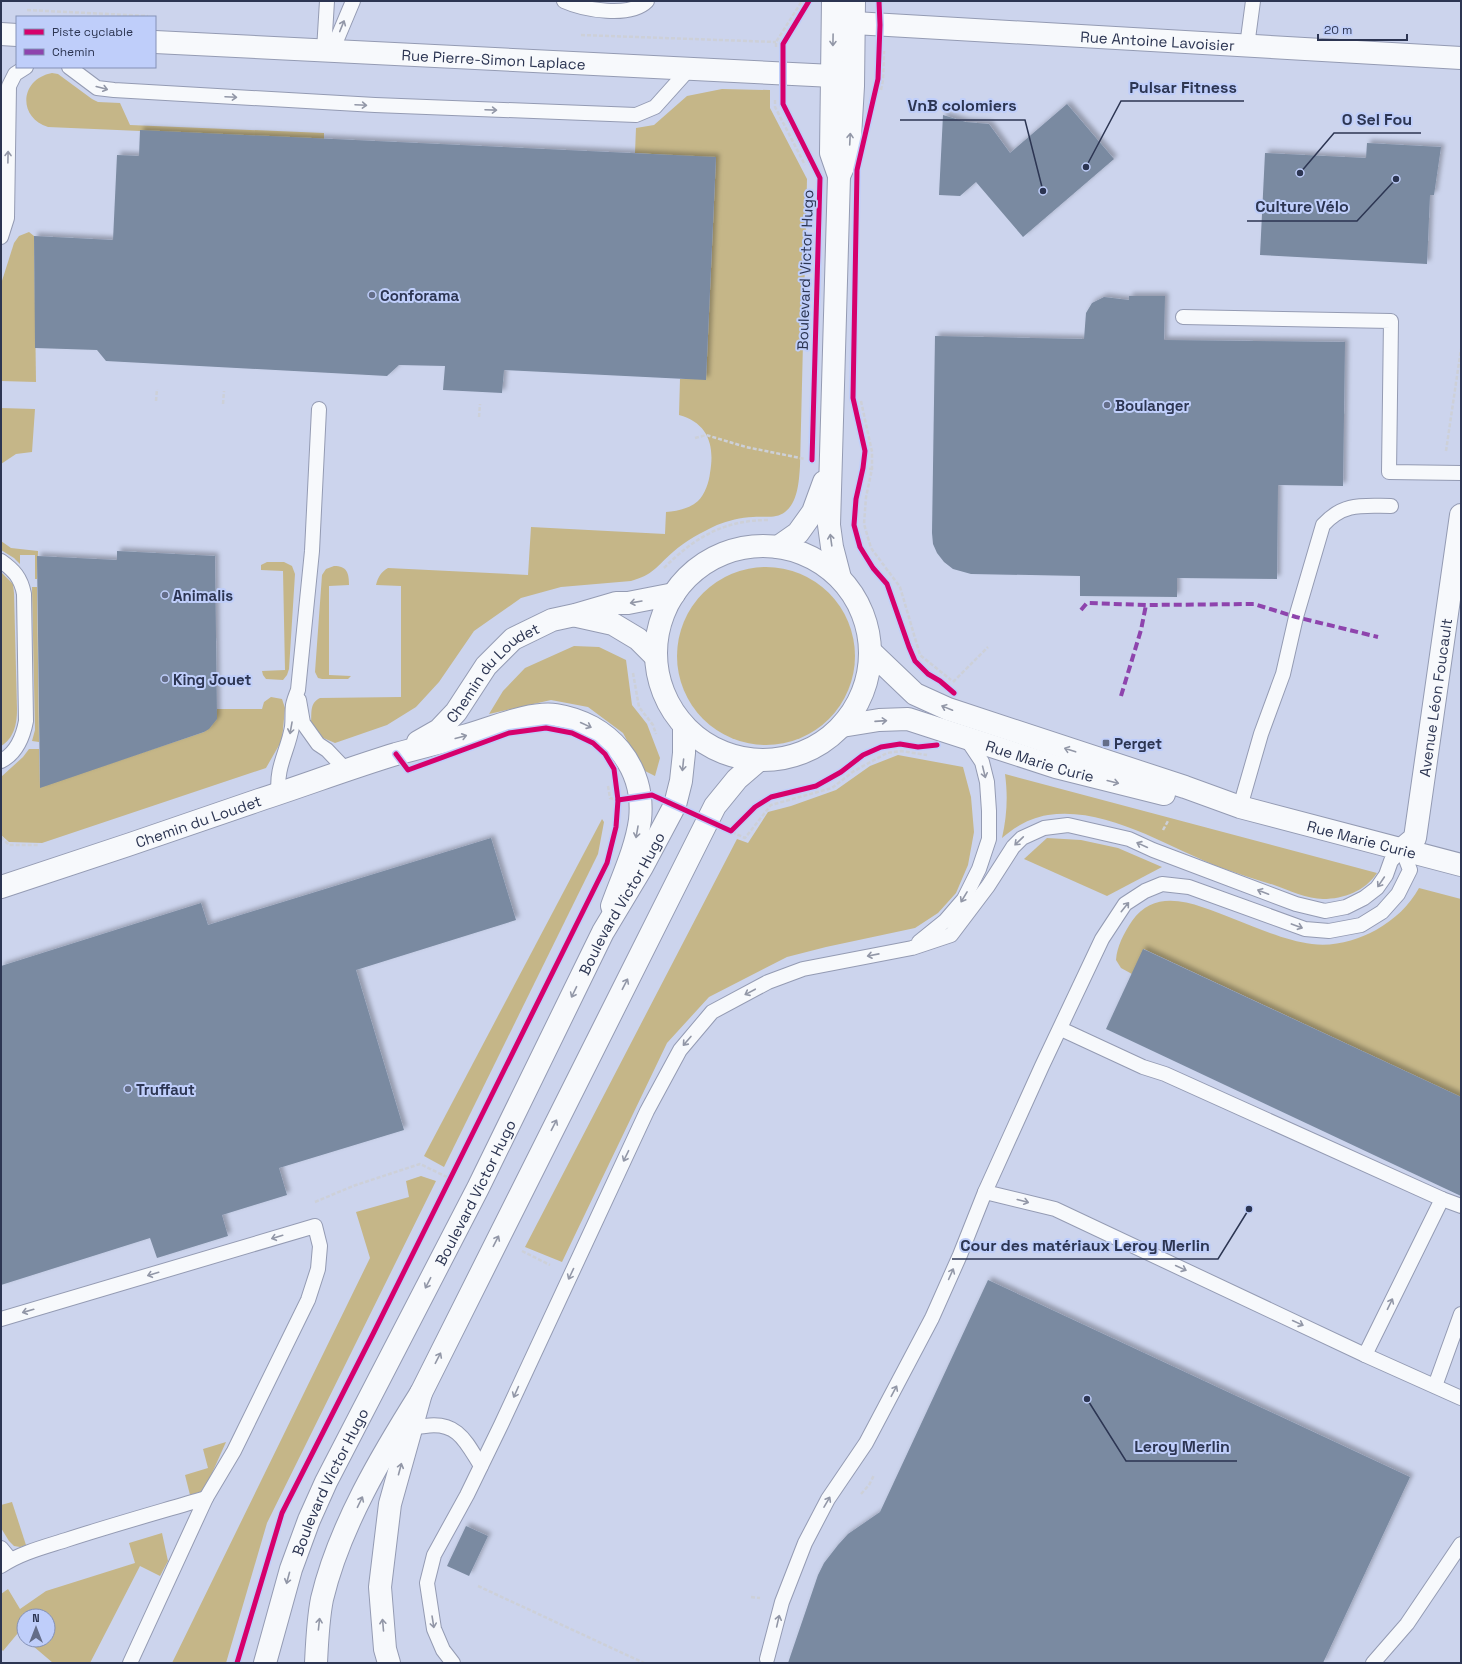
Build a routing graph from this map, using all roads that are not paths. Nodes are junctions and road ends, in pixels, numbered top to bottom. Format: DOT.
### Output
graph roads {
  1 [pos="327,1"];
  2 [pos="353,1"];
  3 [pos="564,1"];
  4 [pos="647,1"];
  5 [pos="833,1"];
  6 [pos="854,1"];
  7 [pos="1253,1"];
  8 [pos="854,23"];
  9 [pos="1,34"];
  10 [pos="16,35"];
  11 [pos="156,42"];
  12 [pos="1247,46"];
  13 [pos="328,51"];
  14 [pos="1461,58"];
  15 [pos="24,68"];
  16 [pos="70,68"];
  17 [pos="690,68"];
  18 [pos="833,76"];
  19 [pos="839,176"];
  20 [pos="1,237"];
  21 [pos="1183,317"];
  22 [pos="319,409"];
  23 [pos="821,462"];
  24 [pos="1461,473"];
  25 [pos="1391,506"];
  26 [pos="1461,515"];
  27 [pos="778,548"];
  28 [pos="1,561"];
  29 [pos="840,578"];
  30 [pos="674,594"];
  31 [pos="575,615"];
  32 [pos="871,652"];
  33 [pos="656,657"];
  34 [pos="298,690"];
  35 [pos="684,726"];
  36 [pos="842,726"];
  37 [pos="966,738"];
  38 [pos="396,754"];
  39 [pos="1,760"];
  40 [pos="759,760"];
  41 [pos="347,771"];
  42 [pos="279,794"];
  43 [pos="1240,807"];
  44 [pos="1402,850"];
  45 [pos="1461,865"];
  46 [pos="1,887"];
  47 [pos="603,932"];
  48 [pos="912,948"];
  49 [pos="1061,1029"];
  50 [pos="985,1192"];
  51 [pos="1442,1198"];
  52 [pos="1461,1206"];
  53 [pos="1461,1314"];
  54 [pos="1,1319"];
  55 [pos="1365,1354"];
  56 [pos="1435,1386"];
  57 [pos="1461,1398"];
  58 [pos="403,1431"];
  59 [pos="481,1466"];
  60 [pos="206,1498"];
  61 [pos="1461,1544"];
  62 [pos="1,1548"];
  63 [pos="6,1563"];
  64 [pos="767,1659"];
  65 [pos="130,1663"];
  66 [pos="265,1663"];
  67 [pos="316,1663"];
  68 [pos="389,1663"];
  69 [pos="453,1663"];
  70 [pos="1373,1663"];
  1 -- 13 [label="lane"];
  13 -- 2 [label="lane, one-way"];
  3 -- 4 [label="lane"];
  5 -- 18 [label="main road, Boulevard Victor Hugo, one-way"];
  6 -- 8 [label="main road, Boulevard Victor Hugo"];
  7 -- 12 [label="lane"];
  8 -- 12 [label="main road, Rue Antoine Lavoisier"];
  19 -- 8 [label="main road, Boulevard Victor Hugo, one-way"];
  9 -- 10 [label="main road"];
  11 -- 13 [label="main road, Rue Pierre-Simon Laplace"];
  12 -- 14 [label="main road, Rue Antoine Lavoisier"];
  13 -- 17 [label="main road, Rue Pierre-Simon Laplace"];
  20 -- 15 [label="lane, one-way"];
  16 -- 17 [label="lane, one-way"];
  17 -- 18 [label="main road, Rue Pierre-Simon Laplace"];
  18 -- 19 [label="main road, Boulevard Victor Hugo"];
  19 -- 23 [label="main road, Boulevard Victor Hugo"];
  21 -- 24 [label="lane"];
  22 -- 34 [label="lane"];
  23 -- 27 [label="main road, Boulevard Victor Hugo"];
  29 -- 23 [label="main road, Boulevard Victor Hugo, one-way"];
  25 -- 43 [label="lane"];
  26 -- 44 [label="main road, Avenue Léon Foucault"];
  27 -- 29 [label="main road"];
  27 -- 30 [label="main road"];
  28 -- 39 [label="lane"];
  29 -- 32 [label="main road"];
  30 -- 31 [label="main road, Chemin du Loudet, one-way"];
  30 -- 33 [label="main road"];
  31 -- 33 [label="main road, Chemin du Loudet"];
  31 -- 38 [label="main road, Chemin du Loudet"];
  32 -- 36 [label="main road"];
  43 -- 32 [label="main road, Rue Marie Curie, one-way"];
  33 -- 35 [label="main road"];
  34 -- 41 [label="lane"];
  34 -- 42 [label="lane, one-way"];
  35 -- 40 [label="main road"];
  35 -- 47 [label="main road, Boulevard Victor Hugo, one-way"];
  36 -- 37 [label="main road, Rue Marie Curie, one-way"];
  36 -- 40 [label="main road"];
  37 -- 43 [label="main road, Rue Marie Curie, one-way"];
  37 -- 48 [label="lane, one-way"];
  38 -- 41 [label="main road, Chemin du Loudet"];
  38 -- 47 [label="main road, Chemin du Loudet, one-way"];
  58 -- 40 [label="main road, one-way"];
  41 -- 42 [label="main road, Chemin du Loudet"];
  42 -- 46 [label="main road, Chemin du Loudet"];
  43 -- 44 [label="main road, Rue Marie Curie"];
  44 -- 45 [label="main road, Rue Marie Curie"];
  44 -- 48 [label="lane, one-way"];
  49 -- 44 [label="lane, one-way"];
  47 -- 66 [label="main road, Boulevard Victor Hugo, one-way"];
  48 -- 59 [label="lane, one-way"];
  49 -- 50 [label="lane"];
  49 -- 51 [label="lane"];
  50 -- 55 [label="lane, one-way"];
  64 -- 50 [label="lane, one-way"];
  51 -- 52 [label="lane"];
  55 -- 51 [label="lane, one-way"];
  53 -- 56 [label="lane"];
  60 -- 54 [label="lane, one-way"];
  55 -- 56 [label="lane"];
  56 -- 57 [label="lane"];
  58 -- 59 [label="lane"];
  67 -- 58 [label="main road, one-way"];
  68 -- 58 [label="main road, one-way"];
  59 -- 69 [label="lane, one-way"];
  60 -- 63 [label="lane"];
  60 -- 65 [label="lane"];
  61 -- 70 [label="lane"];
  62 -- 63 [label="lane"];
}
